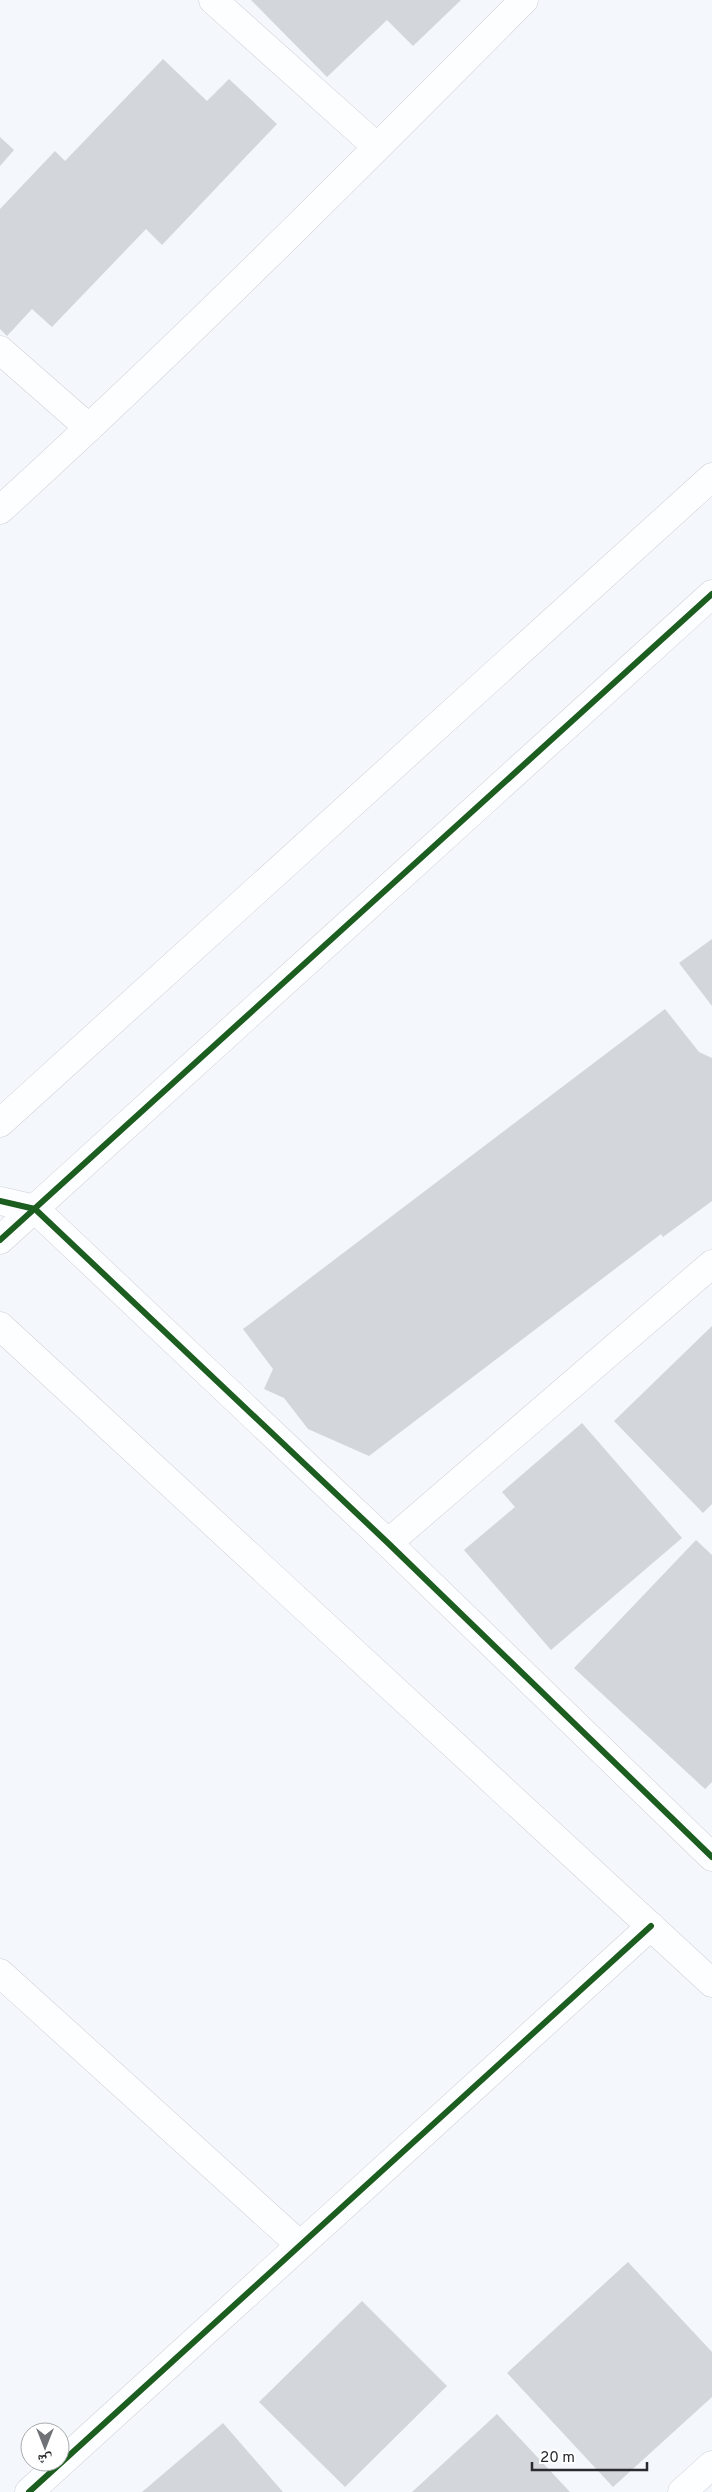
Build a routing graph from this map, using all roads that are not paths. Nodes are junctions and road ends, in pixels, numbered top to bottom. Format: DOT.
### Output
graph roads {
  1 [pos="213,0"];
  2 [pos="524,0"];
  3 [pos="377,147"];
  4 [pos="0,350"];
  5 [pos="90,428"];
  6 [pos="712,477"];
  7 [pos="0,510"];
  8 [pos="712,594"];
  9 [pos="0,1123"];
  10 [pos="0,1201"];
  11 [pos="35,1209"];
  12 [pos="0,1240"];
  13 [pos="712,1264"];
  14 [pos="0,1326"];
  15 [pos="388,1543"];
  16 [pos="712,1857"];
  17 [pos="650,1926"];
  18 [pos="0,1974"];
  19 [pos="712,1983"];
  20 [pos="300,2245"];
  21 [pos="712,2465"];
  22 [pos="44,2488"];
  23 [pos="682,2492"];
  1 -- 3 [label="street"];
  2 -- 3 [label="street"];
  3 -- 5 [label="street"];
  4 -- 5 [label="street"];
  5 -- 7 [label="street"];
  6 -- 9 [label="street"];
  8 -- 11 [label="street"];
  10 -- 11 [label="street"];
  11 -- 12 [label="street"];
  11 -- 15 [label="street"];
  13 -- 15 [label="street"];
  14 -- 17 [label="street"];
  15 -- 16 [label="street"];
  17 -- 19 [label="street"];
  17 -- 20 [label="street"];
  18 -- 20 [label="street"];
  20 -- 22 [label="street"];
  21 -- 23 [label="street"];
}
